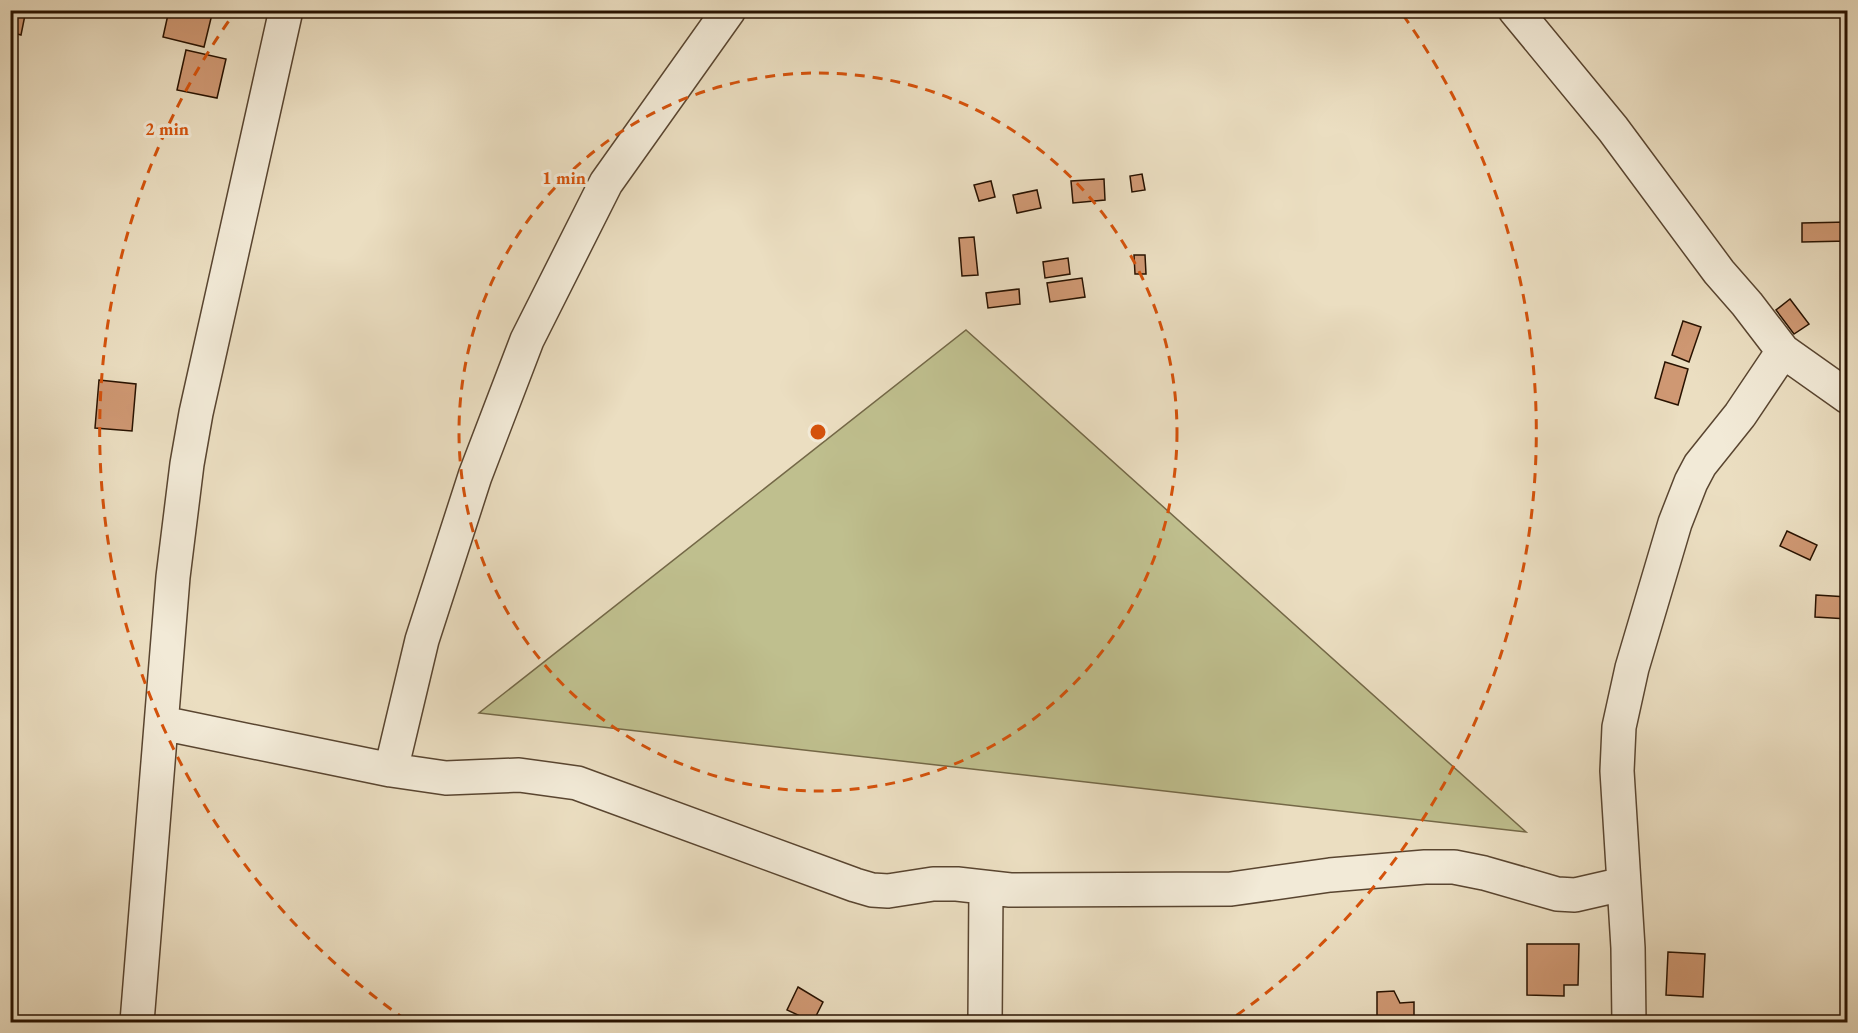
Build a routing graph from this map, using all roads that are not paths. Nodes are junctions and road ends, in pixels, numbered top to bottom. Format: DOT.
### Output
graph roads {
  1 [pos="286,10"];
  2 [pos="729,10"];
  3 [pos="1515,10"];
  4 [pos="1783,351"];
  5 [pos="1848,397"];
  6 [pos="162,723"];
  7 [pos="391,770"];
  8 [pos="1623,884"];
  9 [pos="986,888"];
  10 [pos="137,1023"];
  11 [pos="985,1023"];
  12 [pos="1629,1023"];
  1 -- 6 [label="street"];
  2 -- 7 [label="street"];
  3 -- 4 [label="street"];
  4 -- 5 [label="street"];
  4 -- 8 [label="street"];
  6 -- 7 [label="street"];
  6 -- 10 [label="street"];
  7 -- 9 [label="street"];
  8 -- 9 [label="street"];
  8 -- 12 [label="street"];
  9 -- 11 [label="street"];
}
